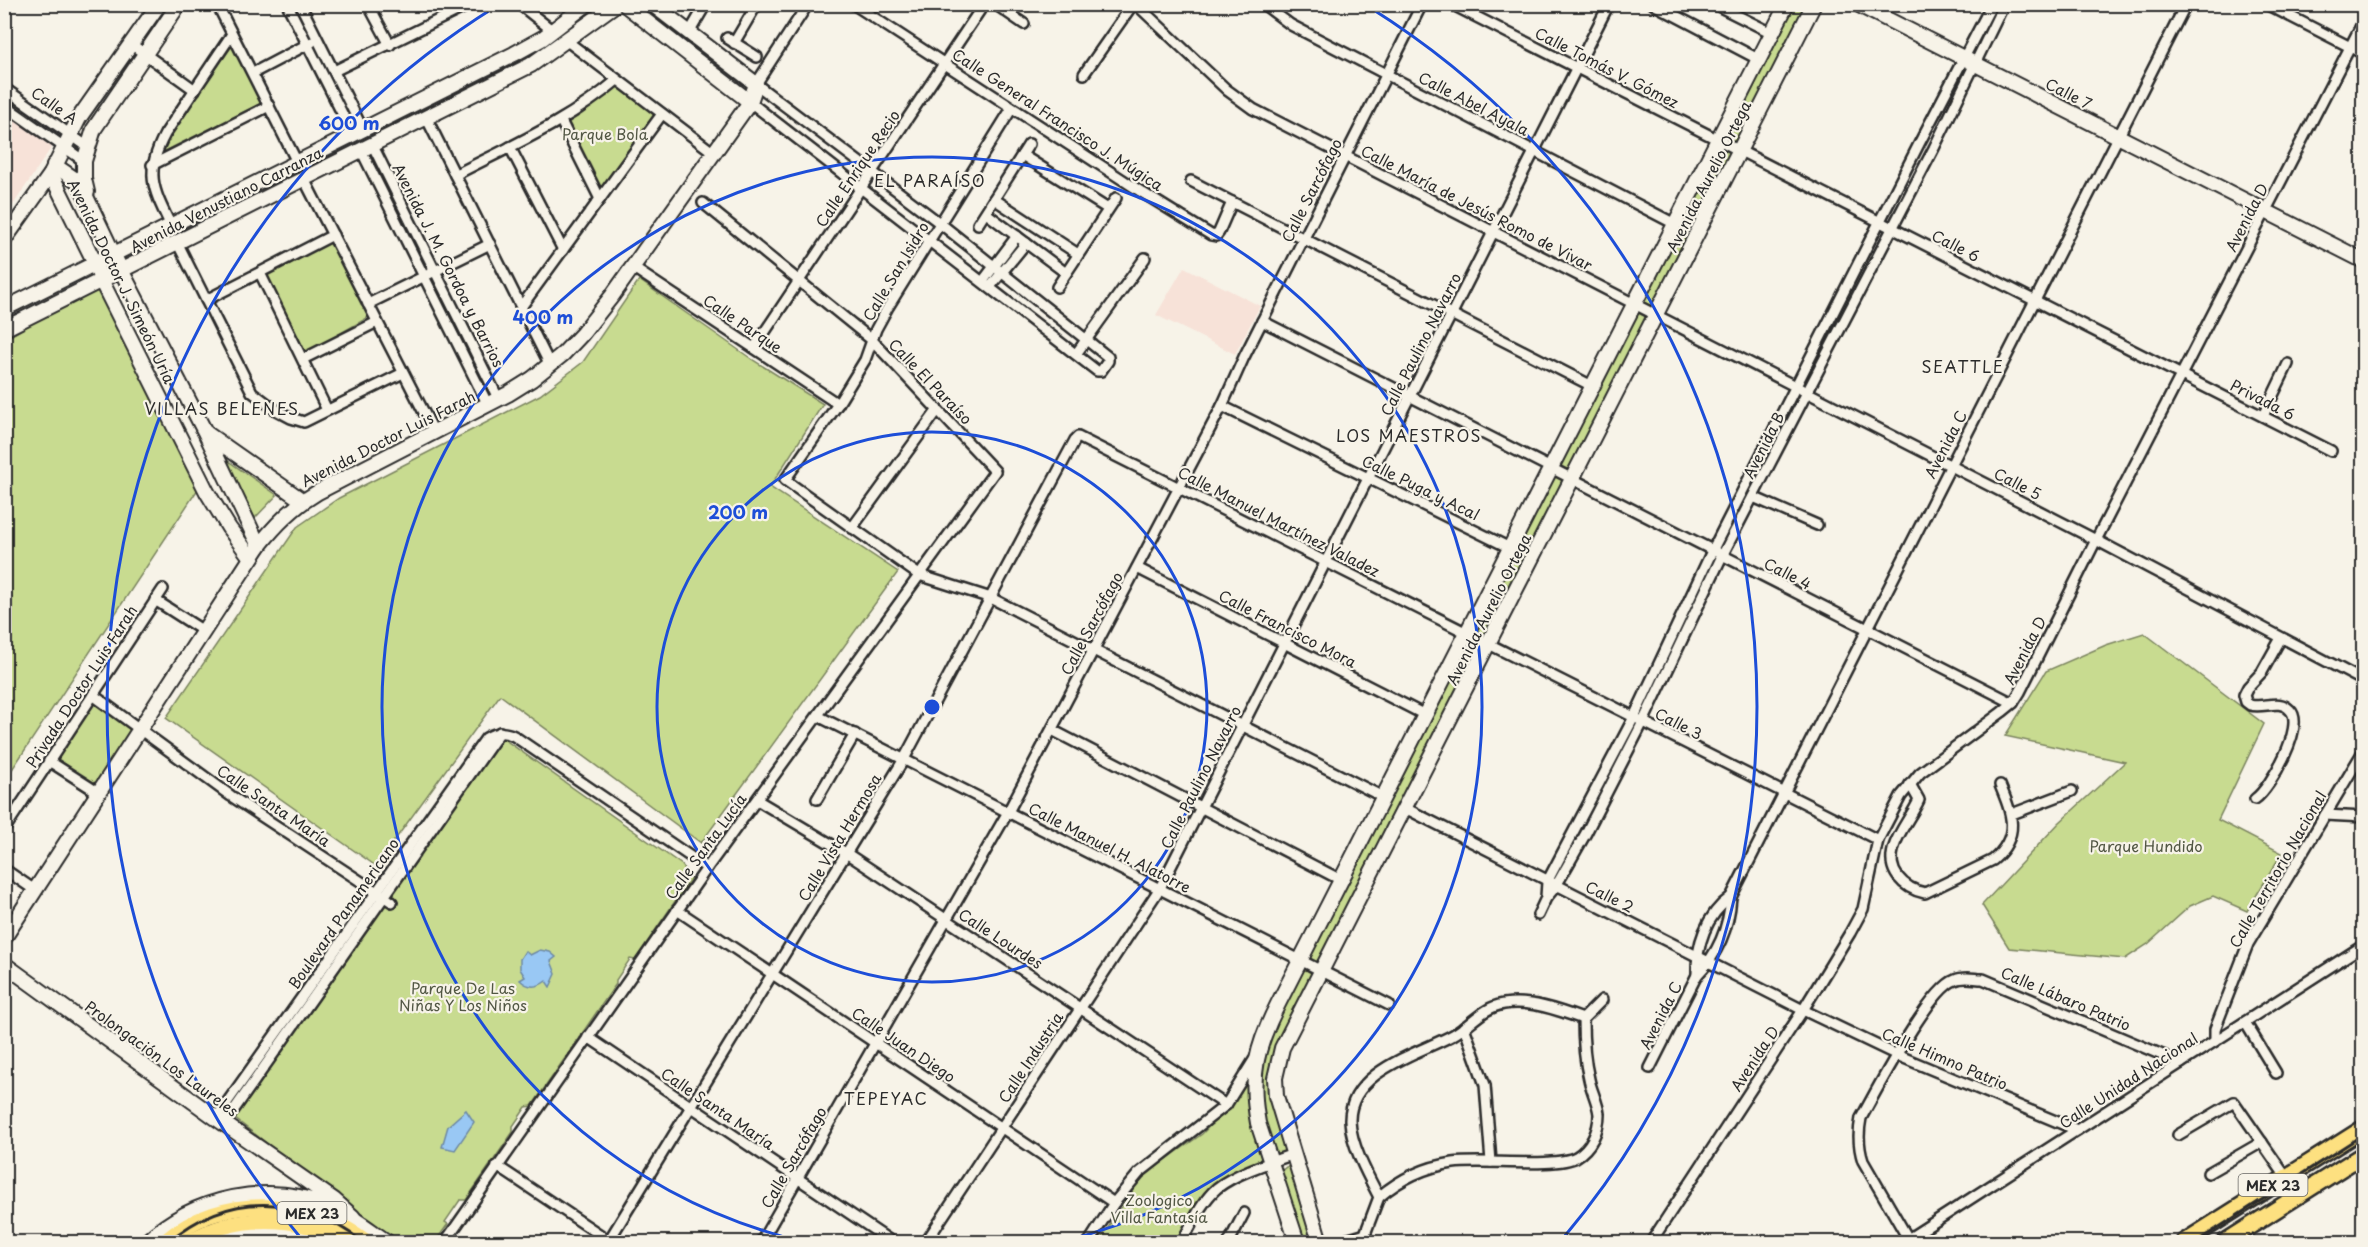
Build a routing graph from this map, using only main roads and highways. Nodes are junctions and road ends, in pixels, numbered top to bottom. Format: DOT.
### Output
graph roads {
  1 [pos="2358,1131"];
  2 [pos="2364,1153"];
  3 [pos="310,1235"];
  4 [pos="164,1242"];
  5 [pos="188,1242"];
  6 [pos="344,1242"];
  7 [pos="367,1242"];
  8 [pos="2184,1242"];
  9 [pos="2225,1242"];
  1 -- 8 [label="main road, MEX 23"];
  2 -- 9 [label="main road, MEX 23"];
  3 -- 5 [label="main road, MEX 23"];
  3 -- 6 [label="main road, MEX 23"];
  4 -- 7 [label="main road, MEX 23"];
}
